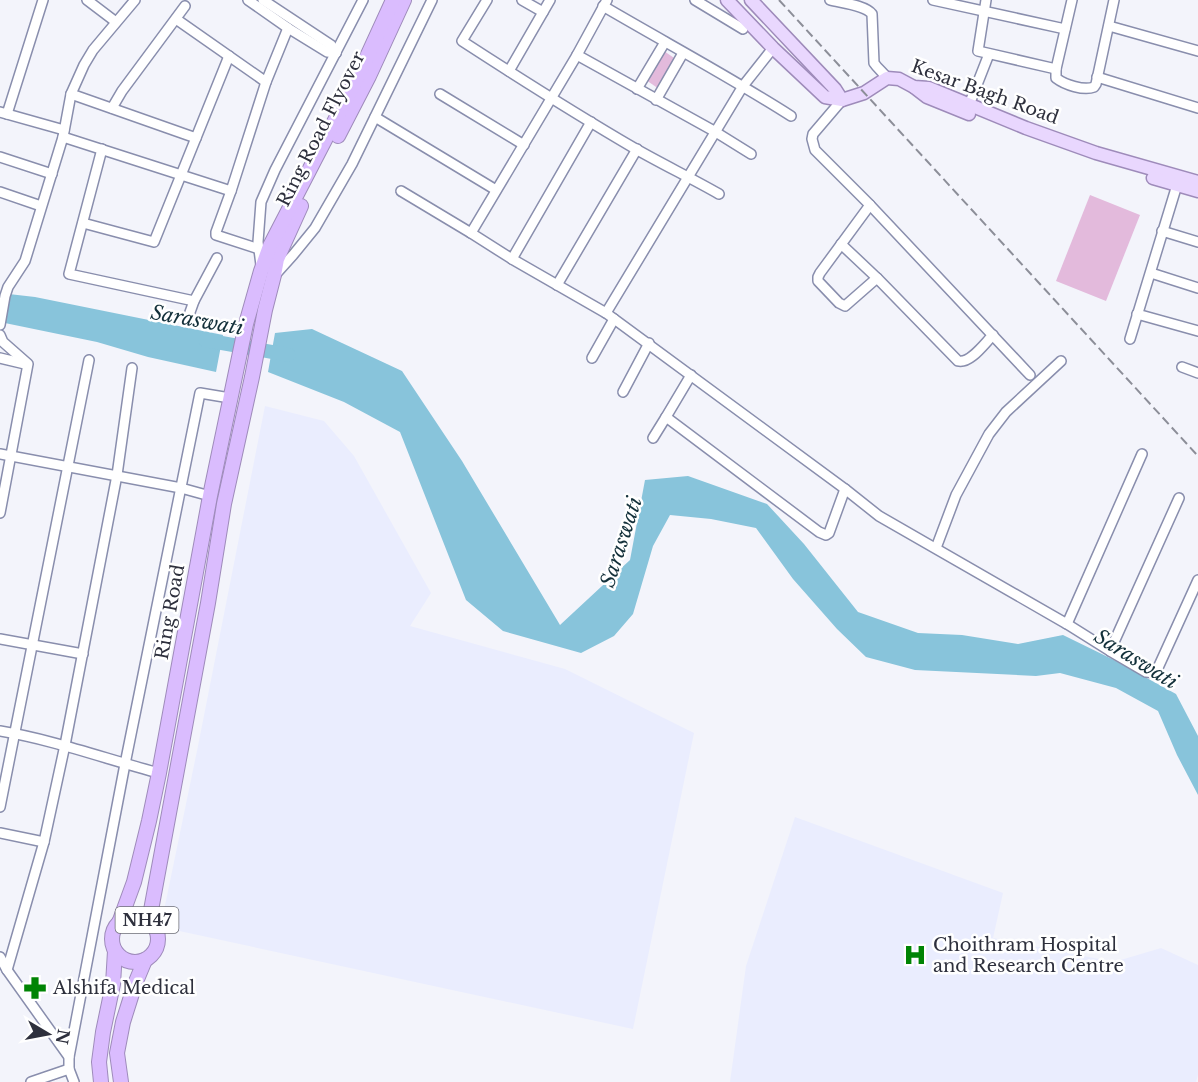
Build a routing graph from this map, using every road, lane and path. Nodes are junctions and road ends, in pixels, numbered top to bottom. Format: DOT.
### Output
graph roads {
  1 [pos="43,0"];
  2 [pos="87,0"];
  3 [pos="135,0"];
  4 [pos="248,0"];
  5 [pos="263,0"];
  6 [pos="363,0"];
  7 [pos="393,0"];
  8 [pos="404,0"];
  9 [pos="432,0"];
  10 [pos="487,0"];
  11 [pos="522,0"];
  12 [pos="550,0"];
  13 [pos="695,0"];
  14 [pos="727,0"];
  15 [pos="751,0"];
  16 [pos="830,0"];
  17 [pos="933,0"];
  18 [pos="986,0"];
  19 [pos="1072,0"];
  20 [pos="1114,0"];
  21 [pos="605,3"];
  22 [pos="859,3"];
  23 [pos="185,6"];
  24 [pos="543,12"];
  25 [pos="983,12"];
  26 [pos="176,19"];
  27 [pos="116,22"];
  28 [pos="1109,26"];
  29 [pos="288,28"];
  30 [pos="743,29"];
  31 [pos="1065,29"];
  32 [pos="665,42"];
  33 [pos="773,48"];
  34 [pos="1198,51"];
  35 [pos="336,53"];
  36 [pos="683,53"];
  37 [pos="989,54"];
  38 [pos="577,55"];
  39 [pos="229,56"];
  40 [pos="1056,69"];
  41 [pos="508,71"];
  42 [pos="364,74"];
  43 [pos="1097,77"];
  44 [pos="887,78"];
  45 [pos="266,82"];
  46 [pos="743,86"];
  47 [pos="914,87"];
  48 [pos="637,89"];
  49 [pos="71,94"];
  50 [pos="440,94"];
  51 [pos="552,97"];
  52 [pos="657,100"];
  53 [pos="842,100"];
  54 [pos="969,105"];
  55 [pos="112,108"];
  56 [pos="1198,108"];
  57 [pos="3,113"];
  58 [pos="791,116"];
  59 [pos="375,117"];
  60 [pos="591,122"];
  61 [pos="714,131"];
  62 [pos="63,133"];
  63 [pos="196,138"];
  64 [pos="524,145"];
  65 [pos="102,149"];
  66 [pos="637,149"];
  67 [pos="751,154"];
  68 [pos="0,157"];
  69 [pos="52,174"];
  70 [pos="182,174"];
  71 [pos="688,176"];
  72 [pos="1198,182"];
  73 [pos="1176,184"];
  74 [pos="496,190"];
  75 [pos="231,191"];
  76 [pos="401,191"];
  77 [pos="1198,191"];
  78 [pos="0,192"];
  79 [pos="719,194"];
  80 [pos="870,205"];
  81 [pos="41,207"];
  82 [pos="83,223"];
  83 [pos="1162,231"];
  84 [pos="471,233"];
  85 [pos="1198,242"];
  86 [pos="841,244"];
  87 [pos="259,249"];
  88 [pos="216,258"];
  89 [pos="512,259"];
  90 [pos="268,273"];
  91 [pos="1151,273"];
  92 [pos="877,278"];
  93 [pos="557,285"];
  94 [pos="1198,288"];
  95 [pos="4,290"];
  96 [pos="194,301"];
  97 [pos="258,308"];
  98 [pos="606,312"];
  99 [pos="1137,314"];
  100 [pos="189,315"];
  101 [pos="614,319"];
  102 [pos="0,325"];
  103 [pos="1198,332"];
  104 [pos="0,335"];
  105 [pos="993,335"];
  106 [pos="1130,339"];
  107 [pos="649,344"];
  108 [pos="0,358"];
  109 [pos="592,358"];
  110 [pos="89,360"];
  111 [pos="1061,361"];
  112 [pos="28,364"];
  113 [pos="1182,367"];
  114 [pos="132,368"];
  115 [pos="1198,373"];
  116 [pos="691,375"];
  117 [pos="1030,375"];
  118 [pos="623,392"];
  119 [pos="230,398"];
  120 [pos="666,417"];
  121 [pos="653,438"];
  122 [pos="0,453"];
  123 [pos="1142,454"];
  124 [pos="11,456"];
  125 [pos="69,466"];
  126 [pos="117,475"];
  127 [pos="181,488"];
  128 [pos="845,489"];
  129 [pos="210,496"];
  130 [pos="1179,498"];
  131 [pos="0,513"];
  132 [pos="936,548"];
  133 [pos="1198,580"];
  134 [pos="1067,624"];
  135 [pos="0,639"];
  136 [pos="33,645"];
  137 [pos="1110,651"];
  138 [pos="82,654"];
  139 [pos="0,730"];
  140 [pos="15,733"];
  141 [pos="66,745"];
  142 [pos="125,764"];
  143 [pos="159,773"];
  144 [pos="0,807"];
  145 [pos="0,833"];
  146 [pos="44,842"];
  147 [pos="149,921"];
  148 [pos="119,923"];
  149 [pos="115,951"];
  150 [pos="0,957"];
  151 [pos="145,960"];
  152 [pos="7,970"];
  153 [pos="69,1057"];
  154 [pos="69,1069"];
  155 [pos="31,1082"];
  156 [pos="74,1082"];
  157 [pos="101,1082"];
  158 [pos="121,1082"];
  1 -- 57 [label="street"];
  2 -- 27 [label="street"];
  3 -- 27 [label="street"];
  4 -- 29 [label="street"];
  5 -- 35 [label="street"];
  6 -- 35 [label="street"];
  7 -- 42 [label="highway, Ring Road Flyover"];
  8 -- 42 [label="highway, Ring Road Flyover"];
  9 -- 59 [label="street"];
  10 -- 41 [label="street"];
  11 -- 24 [label="street"];
  12 -- 24 [label="street"];
  13 -- 30 [label="street"];
  14 -- 33 [label="main road"];
  15 -- 53 [label="main road"];
  16 -- 22 [label="street"];
  17 -- 25 [label="street"];
  18 -- 25 [label="street"];
  19 -- 31 [label="street"];
  20 -- 28 [label="street"];
  21 -- 32 [label="street"];
  21 -- 38 [label="street"];
  22 -- 44 [label="street"];
  23 -- 26 [label="street"];
  24 -- 41 [label="street"];
  25 -- 31 [label="street"];
  25 -- 37 [label="street"];
  26 -- 39 [label="street"];
  26 -- 55 [label="street"];
  27 -- 49 [label="street"];
  28 -- 34 [label="street"];
  28 -- 43 [label="street"];
  29 -- 35 [label="street"];
  29 -- 45 [label="street"];
  31 -- 40 [label="street"];
  32 -- 36 [label="street"];
  32 -- 48 [label="street"];
  33 -- 46 [label="street"];
  33 -- 53 [label="main road"];
  35 -- 87 [label="street"];
  36 -- 46 [label="street"];
  36 -- 52 [label="street"];
  37 -- 40 [label="street"];
  37 -- 54 [label="street"];
  38 -- 48 [label="street"];
  38 -- 51 [label="street"];
  39 -- 45 [label="street"];
  39 -- 63 [label="street"];
  40 -- 43 [label="street"];
  41 -- 51 [label="street"];
  42 -- 90 [label="highway, Ring Road Flyover"];
  43 -- 56 [label="street"];
  44 -- 47 [label="main road, Kesar Bagh Road"];
  44 -- 53 [label="main road, Kesar Bagh Road"];
  45 -- 75 [label="street"];
  46 -- 58 [label="street"];
  46 -- 61 [label="street"];
  47 -- 54 [label="main road, Kesar Bagh Road"];
  47 -- 73 [label="main road"];
  48 -- 52 [label="street"];
  49 -- 55 [label="street"];
  49 -- 62 [label="street"];
  50 -- 64 [label="street"];
  51 -- 60 [label="street"];
  51 -- 64 [label="street"];
  52 -- 61 [label="street"];
  53 -- 80 [label="street"];
  54 -- 72 [label="main road, Kesar Bagh Road"];
  55 -- 63 [label="street"];
  57 -- 62 [label="street"];
  59 -- 74 [label="street"];
  59 -- 90 [label="street"];
  60 -- 66 [label="street"];
  60 -- 89 [label="street"];
  61 -- 67 [label="street"];
  61 -- 71 [label="street"];
  62 -- 65 [label="street"];
  62 -- 69 [label="street"];
  63 -- 70 [label="street"];
  64 -- 74 [label="street"];
  65 -- 70 [label="street"];
  65 -- 82 [label="street"];
  66 -- 71 [label="street"];
  66 -- 93 [label="street"];
  68 -- 69 [label="street"];
  69 -- 81 [label="street"];
  70 -- 75 [label="street"];
  70 -- 82 [label="street"];
  71 -- 79 [label="street"];
  71 -- 98 [label="street"];
  73 -- 77 [label="main road"];
  73 -- 83 [label="street"];
  74 -- 84 [label="street"];
  75 -- 87 [label="street"];
  76 -- 84 [label="street"];
  78 -- 81 [label="street"];
  80 -- 86 [label="street"];
  80 -- 105 [label="street"];
  81 -- 95 [label="street"];
  82 -- 96 [label="street"];
  83 -- 85 [label="street"];
  83 -- 91 [label="street"];
  84 -- 89 [label="street"];
  86 -- 92 [label="street"];
  86 -- 92 [label="street"];
  87 -- 90 [label="street"];
  88 -- 96 [label="street"];
  89 -- 93 [label="street"];
  90 -- 97 [label="highway, Ring Road Flyover"];
  91 -- 94 [label="street"];
  91 -- 99 [label="street"];
  92 -- 105 [label="street"];
  93 -- 98 [label="street"];
  95 -- 102 [label="street"];
  96 -- 100 [label="street"];
  97 -- 119 [label="highway, Ring Road"];
  97 -- 147 [label="highway"];
  98 -- 101 [label="street"];
  99 -- 103 [label="street"];
  99 -- 106 [label="street"];
  101 -- 107 [label="street"];
  101 -- 109 [label="street"];
  104 -- 112 [label="street"];
  105 -- 117 [label="street"];
  107 -- 116 [label="street"];
  107 -- 118 [label="street"];
  108 -- 112 [label="street"];
  110 -- 125 [label="street"];
  111 -- 132 [label="street"];
  112 -- 124 [label="street"];
  113 -- 115 [label="street"];
  114 -- 126 [label="street"];
  116 -- 120 [label="street"];
  116 -- 128 [label="street"];
  119 -- 127 [label="street"];
  119 -- 129 [label="highway, Ring Road"];
  120 -- 121 [label="street"];
  120 -- 128 [label="street"];
  122 -- 124 [label="street"];
  123 -- 134 [label="street"];
  124 -- 125 [label="street"];
  124 -- 131 [label="street"];
  125 -- 126 [label="street"];
  125 -- 136 [label="street"];
  126 -- 127 [label="street"];
  126 -- 138 [label="street"];
  127 -- 129 [label="street"];
  127 -- 142 [label="street"];
  128 -- 132 [label="street"];
  129 -- 143 [label="highway, Ring Road"];
  130 -- 137 [label="street"];
  132 -- 134 [label="street"];
  133 -- 137 [label="street"];
  134 -- 137 [label="street"];
  135 -- 136 [label="street"];
  136 -- 138 [label="street"];
  136 -- 140 [label="street"];
  138 -- 141 [label="street"];
  139 -- 140 [label="street"];
  140 -- 141 [label="street"];
  140 -- 144 [label="street"];
  141 -- 142 [label="street"];
  141 -- 146 [label="street"];
  142 -- 143 [label="street"];
  142 -- 153 [label="street"];
  143 -- 148 [label="highway, Ring Road"];
  145 -- 146 [label="street"];
  146 -- 152 [label="street"];
  147 -- 148 [label="highway, NH47"];
  147 -- 151 [label="highway, NH47"];
  148 -- 149 [label="highway, NH47"];
  149 -- 151 [label="highway, NH47"];
  149 -- 157 [label="highway, NH47"];
  150 -- 152 [label="street"];
  151 -- 158 [label="highway"];
  152 -- 153 [label="street"];
  153 -- 154 [label="street"];
  154 -- 155 [label="street"];
  154 -- 156 [label="street"];
}
